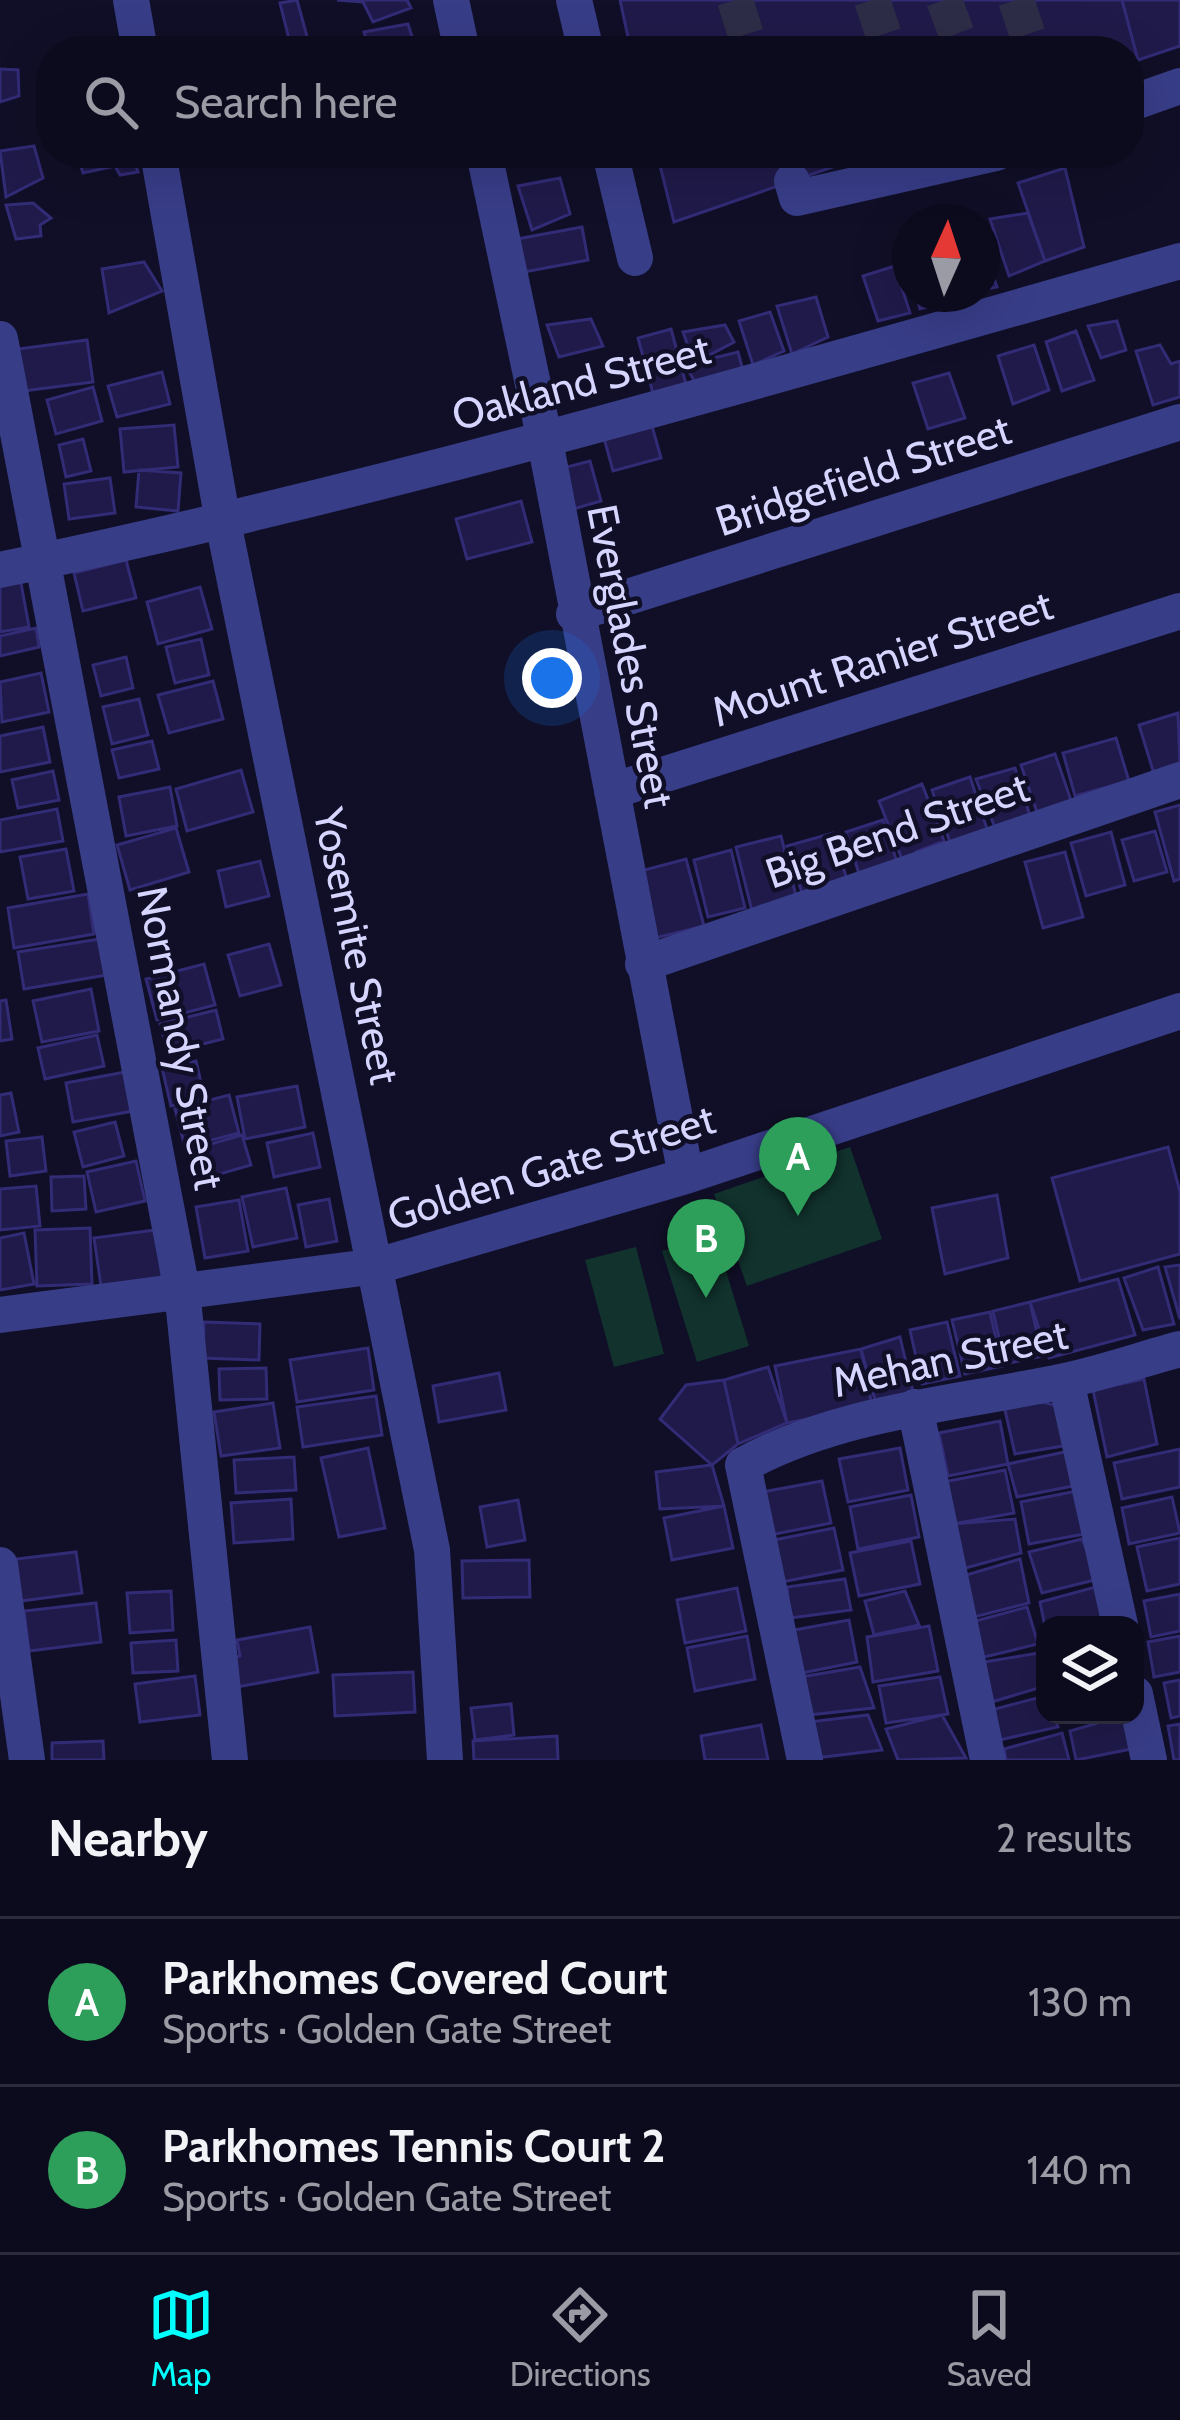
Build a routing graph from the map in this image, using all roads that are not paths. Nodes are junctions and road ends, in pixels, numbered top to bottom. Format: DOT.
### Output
graph roads {
  1 [pos="131,0"];
  2 [pos="451,0"];
  3 [pos="574,0"];
  4 [pos="137,36"];
  5 [pos="459,36"];
  6 [pos="582,36"];
  7 [pos="1180,86"];
  8 [pos="1144,99"];
  9 [pos="161,168"];
  10 [pos="487,168"];
  11 [pos="614,168"];
  12 [pos="930,168"];
  13 [pos="792,182"];
  14 [pos="635,258"];
  15 [pos="1180,261"];
  16 [pos="0,339"];
  17 [pos="1180,422"];
  18 [pos="545,441"];
  19 [pos="223,522"];
  20 [pos="44,561"];
  21 [pos="0,571"];
  22 [pos="1180,611"];
  23 [pos="574,614"];
  24 [pos="1180,780"];
  25 [pos="612,791"];
  26 [pos="643,964"];
  27 [pos="1180,1011"];
  28 [pos="686,1177"];
  29 [pos="377,1266"];
  30 [pos="182,1290"];
  31 [pos="0,1315"];
  32 [pos="1180,1348"];
  33 [pos="1066,1381"];
  34 [pos="915,1407"];
  35 [pos="0,1565"];
  36 [pos="1118,1616"];
  37 [pos="1141,1724"];
  38 [pos="27,1760"];
  39 [pos="230,1760"];
  40 [pos="446,1760"];
  41 [pos="805,1760"];
  42 [pos="988,1760"];
  43 [pos="1149,1760"];
  1 -- 4 [label="street"];
  2 -- 5 [label="street"];
  3 -- 6 [label="street"];
  7 -- 8 [label="street"];
  9 -- 19 [label="street, Yosemite Street"];
  10 -- 18 [label="street, Everglades Street"];
  11 -- 14 [label="street"];
  12 -- 13 [label="street"];
  15 -- 18 [label="street, Oakland Street"];
  16 -- 20 [label="street, Normandy Street"];
  17 -- 23 [label="street, Bridgefield Street"];
  18 -- 19 [label="street, Oakland Street"];
  18 -- 23 [label="street, Everglades Street"];
  19 -- 20 [label="street, Oakland Street"];
  19 -- 29 [label="street, Yosemite Street"];
  20 -- 21 [label="street, Oakland Street"];
  20 -- 30 [label="street, Normandy Street"];
  22 -- 25 [label="street, Mount Ranier Street"];
  23 -- 25 [label="street, Everglades Street"];
  24 -- 26 [label="street, Big Bend Street"];
  25 -- 26 [label="street, Everglades Street"];
  26 -- 28 [label="street, Everglades Street"];
  27 -- 28 [label="street, Golden Gate Street"];
  28 -- 29 [label="street, Golden Gate Street"];
  29 -- 30 [label="street, Golden Gate Street"];
  29 -- 40 [label="street, Yosemite Street"];
  30 -- 31 [label="street, Golden Gate Street"];
  30 -- 39 [label="street, Normandy Street"];
  32 -- 33 [label="street, Mehan Street"];
  33 -- 34 [label="street, Mehan Street"];
  33 -- 36 [label="street"];
  34 -- 41 [label="street, Mehan Street"];
  34 -- 42 [label="street"];
  35 -- 38 [label="street"];
  37 -- 43 [label="street"];
}
